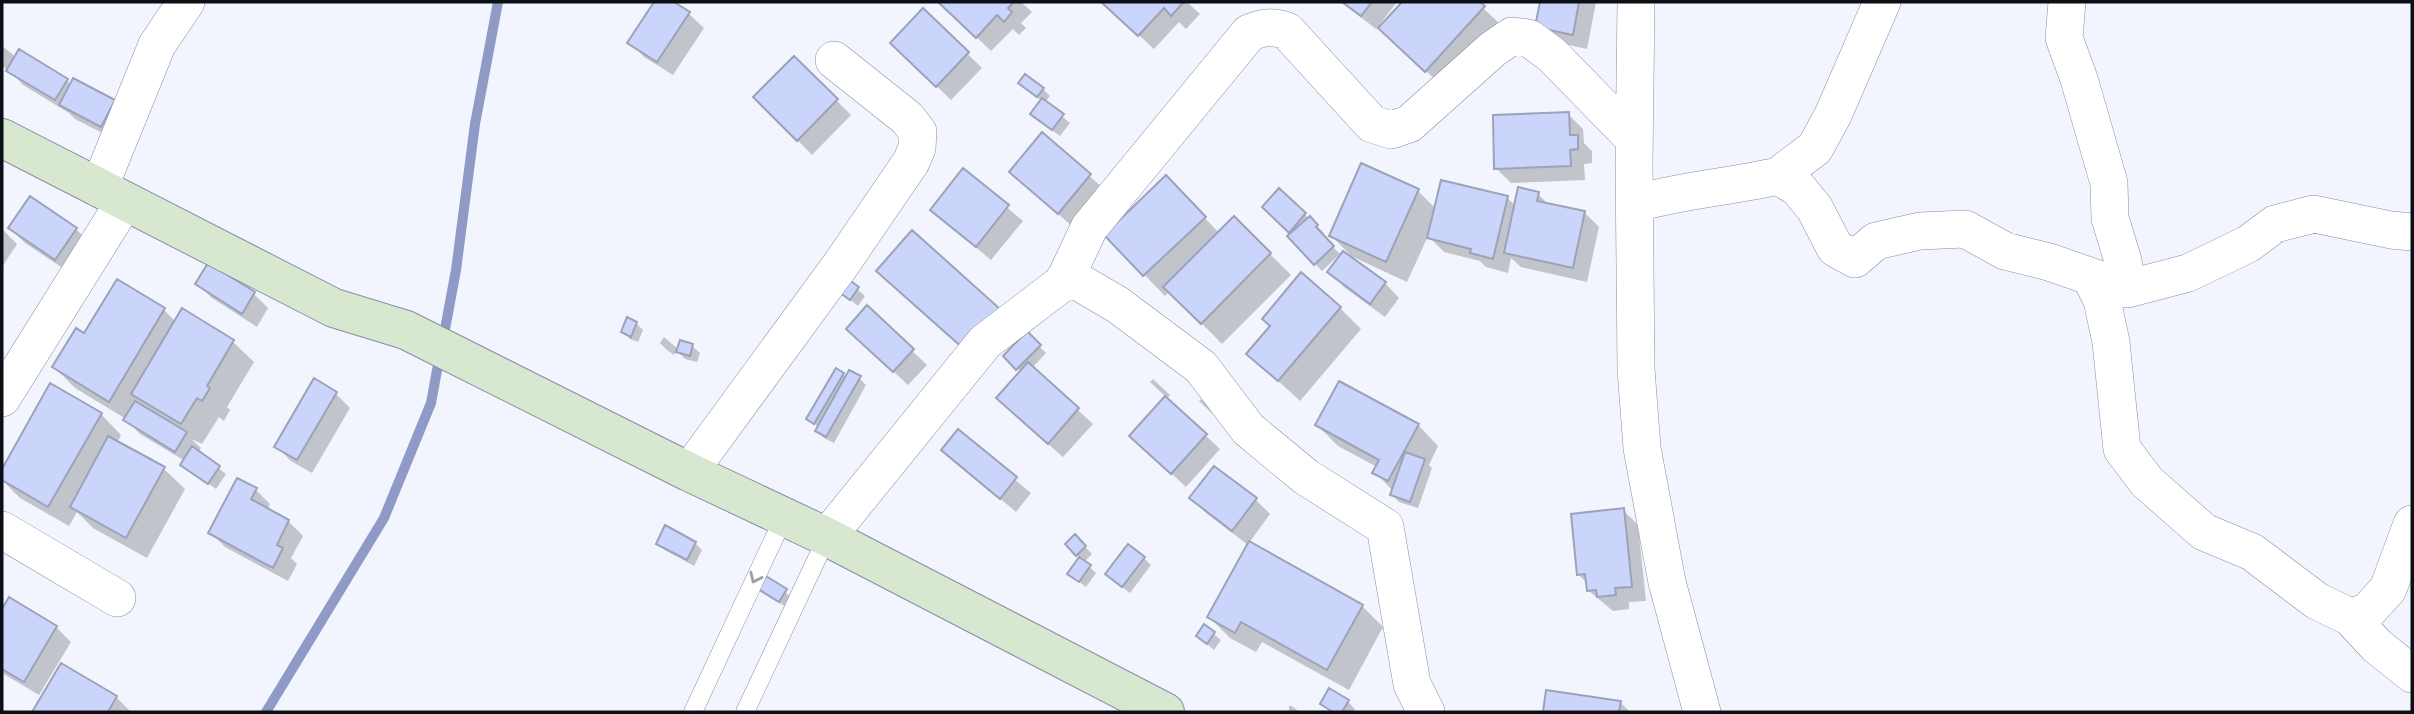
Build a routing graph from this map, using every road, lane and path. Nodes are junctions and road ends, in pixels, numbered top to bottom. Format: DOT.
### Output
graph roads {
  1 [pos="186,2"];
  2 [pos="1636,2"];
  3 [pos="1882,2"];
  4 [pos="2067,2"];
  5 [pos="834,61"];
  6 [pos="2,138"];
  7 [pos="1634,139"];
  8 [pos="1778,176"];
  9 [pos="112,195"];
  10 [pos="1634,204"];
  11 [pos="2411,236"];
  12 [pos="1068,275"];
  13 [pos="2091,278"];
  14 [pos="2127,289"];
  15 [pos="2,398"];
  16 [pos="689,472"];
  17 [pos="784,517"];
  18 [pos="2412,524"];
  19 [pos="2,530"];
  20 [pos="827,537"];
  21 [pos="117,598"];
  22 [pos="2350,617"];
  23 [pos="2412,674"];
  24 [pos="693,712"];
  25 [pos="745,712"];
  26 [pos="1165,712"];
  27 [pos="1426,712"];
  28 [pos="1702,712"];
  1 -- 9 [label="street"];
  2 -- 7 [label="street"];
  3 -- 8 [label="street"];
  4 -- 14 [label="street"];
  5 -- 16 [label="street"];
  6 -- 9 [label="main road"];
  7 -- 10 [label="street"];
  7 -- 12 [label="street"];
  8 -- 10 [label="street"];
  8 -- 13 [label="street"];
  9 -- 15 [label="street"];
  9 -- 16 [label="main road"];
  10 -- 28 [label="street"];
  11 -- 14 [label="street"];
  12 -- 20 [label="street"];
  12 -- 27 [label="street"];
  13 -- 14 [label="street"];
  13 -- 22 [label="street"];
  16 -- 17 [label="main road"];
  17 -- 20 [label="main road"];
  17 -- 24 [label="lane, one-way"];
  18 -- 22 [label="street"];
  19 -- 21 [label="street"];
  20 -- 25 [label="lane"];
  20 -- 26 [label="main road"];
  22 -- 23 [label="street"];
}
